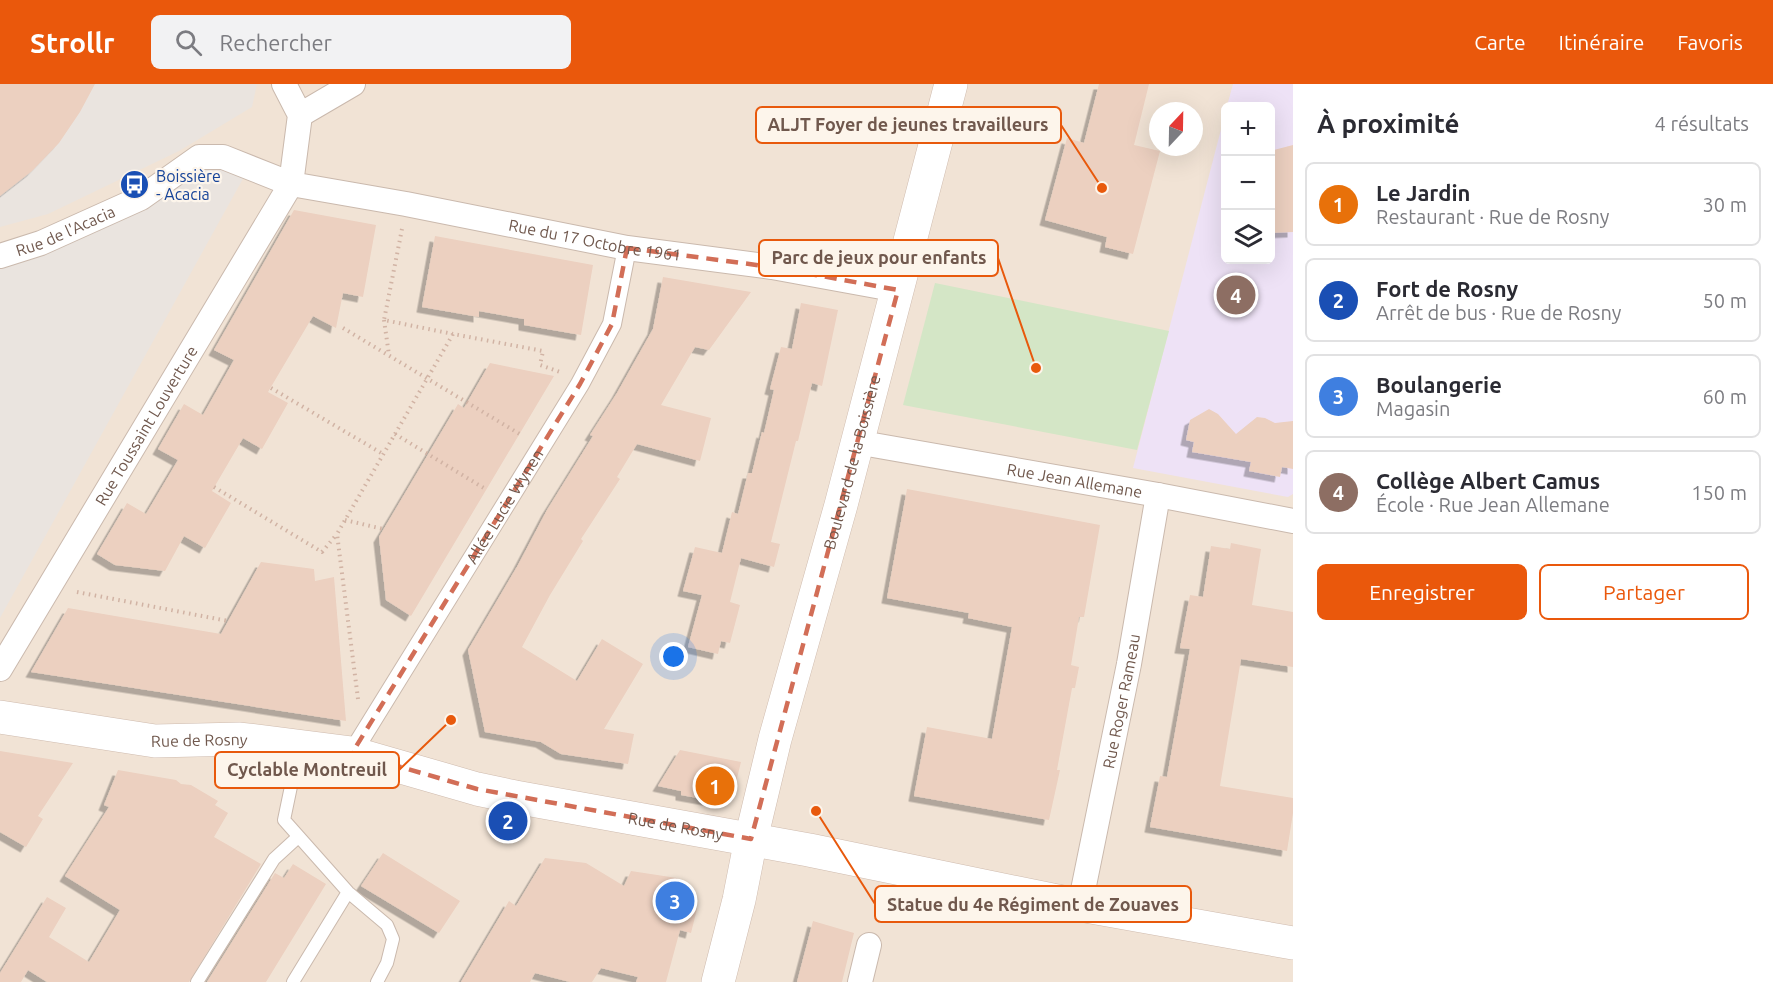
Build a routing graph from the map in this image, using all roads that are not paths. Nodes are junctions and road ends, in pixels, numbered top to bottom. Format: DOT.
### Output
graph roads {
  1 [pos="284,84"];
  2 [pos="353,84"];
  3 [pos="951,84"];
  4 [pos="300,115"];
  5 [pos="291,184"];
  6 [pos="627,248"];
  7 [pos="0,255"];
  8 [pos="898,290"];
  9 [pos="856,442"];
  10 [pos="1158,495"];
  11 [pos="1293,520"];
  12 [pos="0,669"];
  13 [pos="0,717"];
  14 [pos="300,746"];
  15 [pos="352,753"];
  16 [pos="298,837"];
  17 [pos="751,839"];
  18 [pos="348,892"];
  19 [pos="1080,905"];
  20 [pos="1293,943"];
  21 [pos="869,945"];
  22 [pos="197,982"];
  23 [pos="293,982"];
  24 [pos="377,982"];
  25 [pos="718,982"];
  26 [pos="860,982"];
  1 -- 4 [label="street"];
  2 -- 4 [label="street"];
  3 -- 8 [label="main road, Boulevard de la Boissière"];
  4 -- 5 [label="street"];
  5 -- 6 [label="street, Rue du 17 Octobre 1961"];
  5 -- 7 [label="street, Rue de l'Acacia"];
  5 -- 12 [label="street, Rue Toussaint Louverture"];
  6 -- 8 [label="street, Rue du 17 Octobre 1961"];
  6 -- 15 [label="street, Allée Lucie Wynen"];
  8 -- 9 [label="main road, Boulevard de la Boissière"];
  9 -- 10 [label="street, Rue Jean Allemane"];
  9 -- 17 [label="main road, Boulevard de la Boissière"];
  10 -- 11 [label="street, Rue Jean Allemane"];
  10 -- 19 [label="street, Rue Roger Rameau"];
  13 -- 14 [label="main road, Rue de Rosny"];
  14 -- 15 [label="main road, Rue de Rosny"];
  14 -- 16 [label="lane"];
  15 -- 17 [label="main road, Rue de Rosny"];
  16 -- 18 [label="lane"];
  16 -- 22 [label="lane"];
  17 -- 19 [label="main road, Rue de Rosny"];
  17 -- 25 [label="main road, Boulevard de la Boissière"];
  18 -- 23 [label="lane"];
  18 -- 24 [label="lane"];
  19 -- 20 [label="main road, Rue de Rosny"];
  21 -- 26 [label="street"];
}
